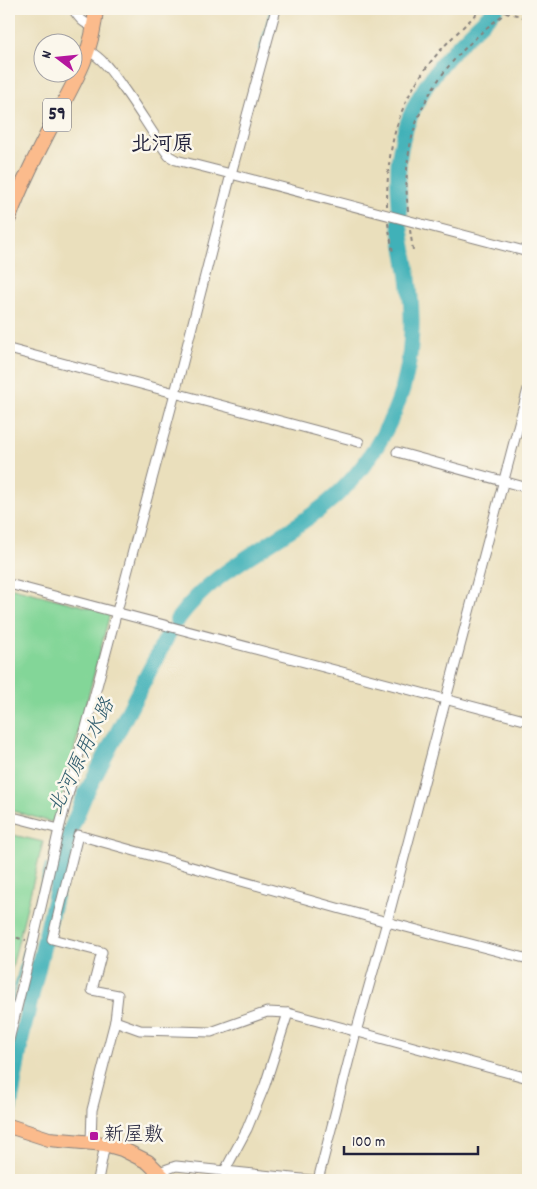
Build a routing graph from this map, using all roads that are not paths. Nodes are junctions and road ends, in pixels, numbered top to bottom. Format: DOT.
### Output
graph roads {
  1 [pos="73,9"];
  2 [pos="96,9"];
  3 [pos="276,9"];
  4 [pos="94,26"];
  5 [pos="89,51"];
  6 [pos="231,174"];
  7 [pos="12,201"];
  8 [pos="9,218"];
  9 [pos="528,252"];
  10 [pos="9,349"];
  11 [pos="528,389"];
  12 [pos="175,393"];
  13 [pos="359,442"];
  14 [pos="397,452"];
  15 [pos="504,481"];
  16 [pos="528,488"];
  17 [pos="9,584"];
  18 [pos="116,612"];
  19 [pos="446,699"];
  20 [pos="528,721"];
  21 [pos="9,816"];
  22 [pos="59,829"];
  23 [pos="387,922"];
  24 [pos="528,959"];
  25 [pos="288,1013"];
  26 [pos="115,1022"];
  27 [pos="356,1032"];
  28 [pos="9,1040"];
  29 [pos="528,1078"];
  30 [pos="11,1127"];
  31 [pos="98,1143"];
  32 [pos="224,1172"];
  33 [pos="163,1176"];
  34 [pos="98,1180"];
  35 [pos="312,1180"];
  36 [pos="318,1180"];
  1 -- 4 [label="street"];
  2 -- 4 [label="main road, 59"];
  3 -- 6 [label="street"];
  4 -- 5 [label="main road, 59"];
  5 -- 6 [label="street"];
  5 -- 7 [label="main road, 59"];
  6 -- 9 [label="street"];
  6 -- 12 [label="street"];
  7 -- 8 [label="main road, 59"];
  10 -- 12 [label="street"];
  11 -- 15 [label="street"];
  12 -- 13 [label="street"];
  12 -- 18 [label="street"];
  14 -- 15 [label="street"];
  15 -- 16 [label="street"];
  15 -- 19 [label="street"];
  17 -- 18 [label="street"];
  18 -- 19 [label="street"];
  18 -- 22 [label="street"];
  19 -- 20 [label="street"];
  19 -- 23 [label="street"];
  21 -- 22 [label="street"];
  22 -- 28 [label="street"];
  23 -- 24 [label="street"];
  23 -- 26 [label="street"];
  23 -- 27 [label="street"];
  25 -- 26 [label="street"];
  25 -- 27 [label="street"];
  25 -- 32 [label="street"];
  26 -- 31 [label="street"];
  27 -- 29 [label="street"];
  27 -- 36 [label="street"];
  30 -- 31 [label="main road"];
  31 -- 33 [label="main road"];
  31 -- 34 [label="street"];
  32 -- 33 [label="street"];
  32 -- 35 [label="street"];
}
